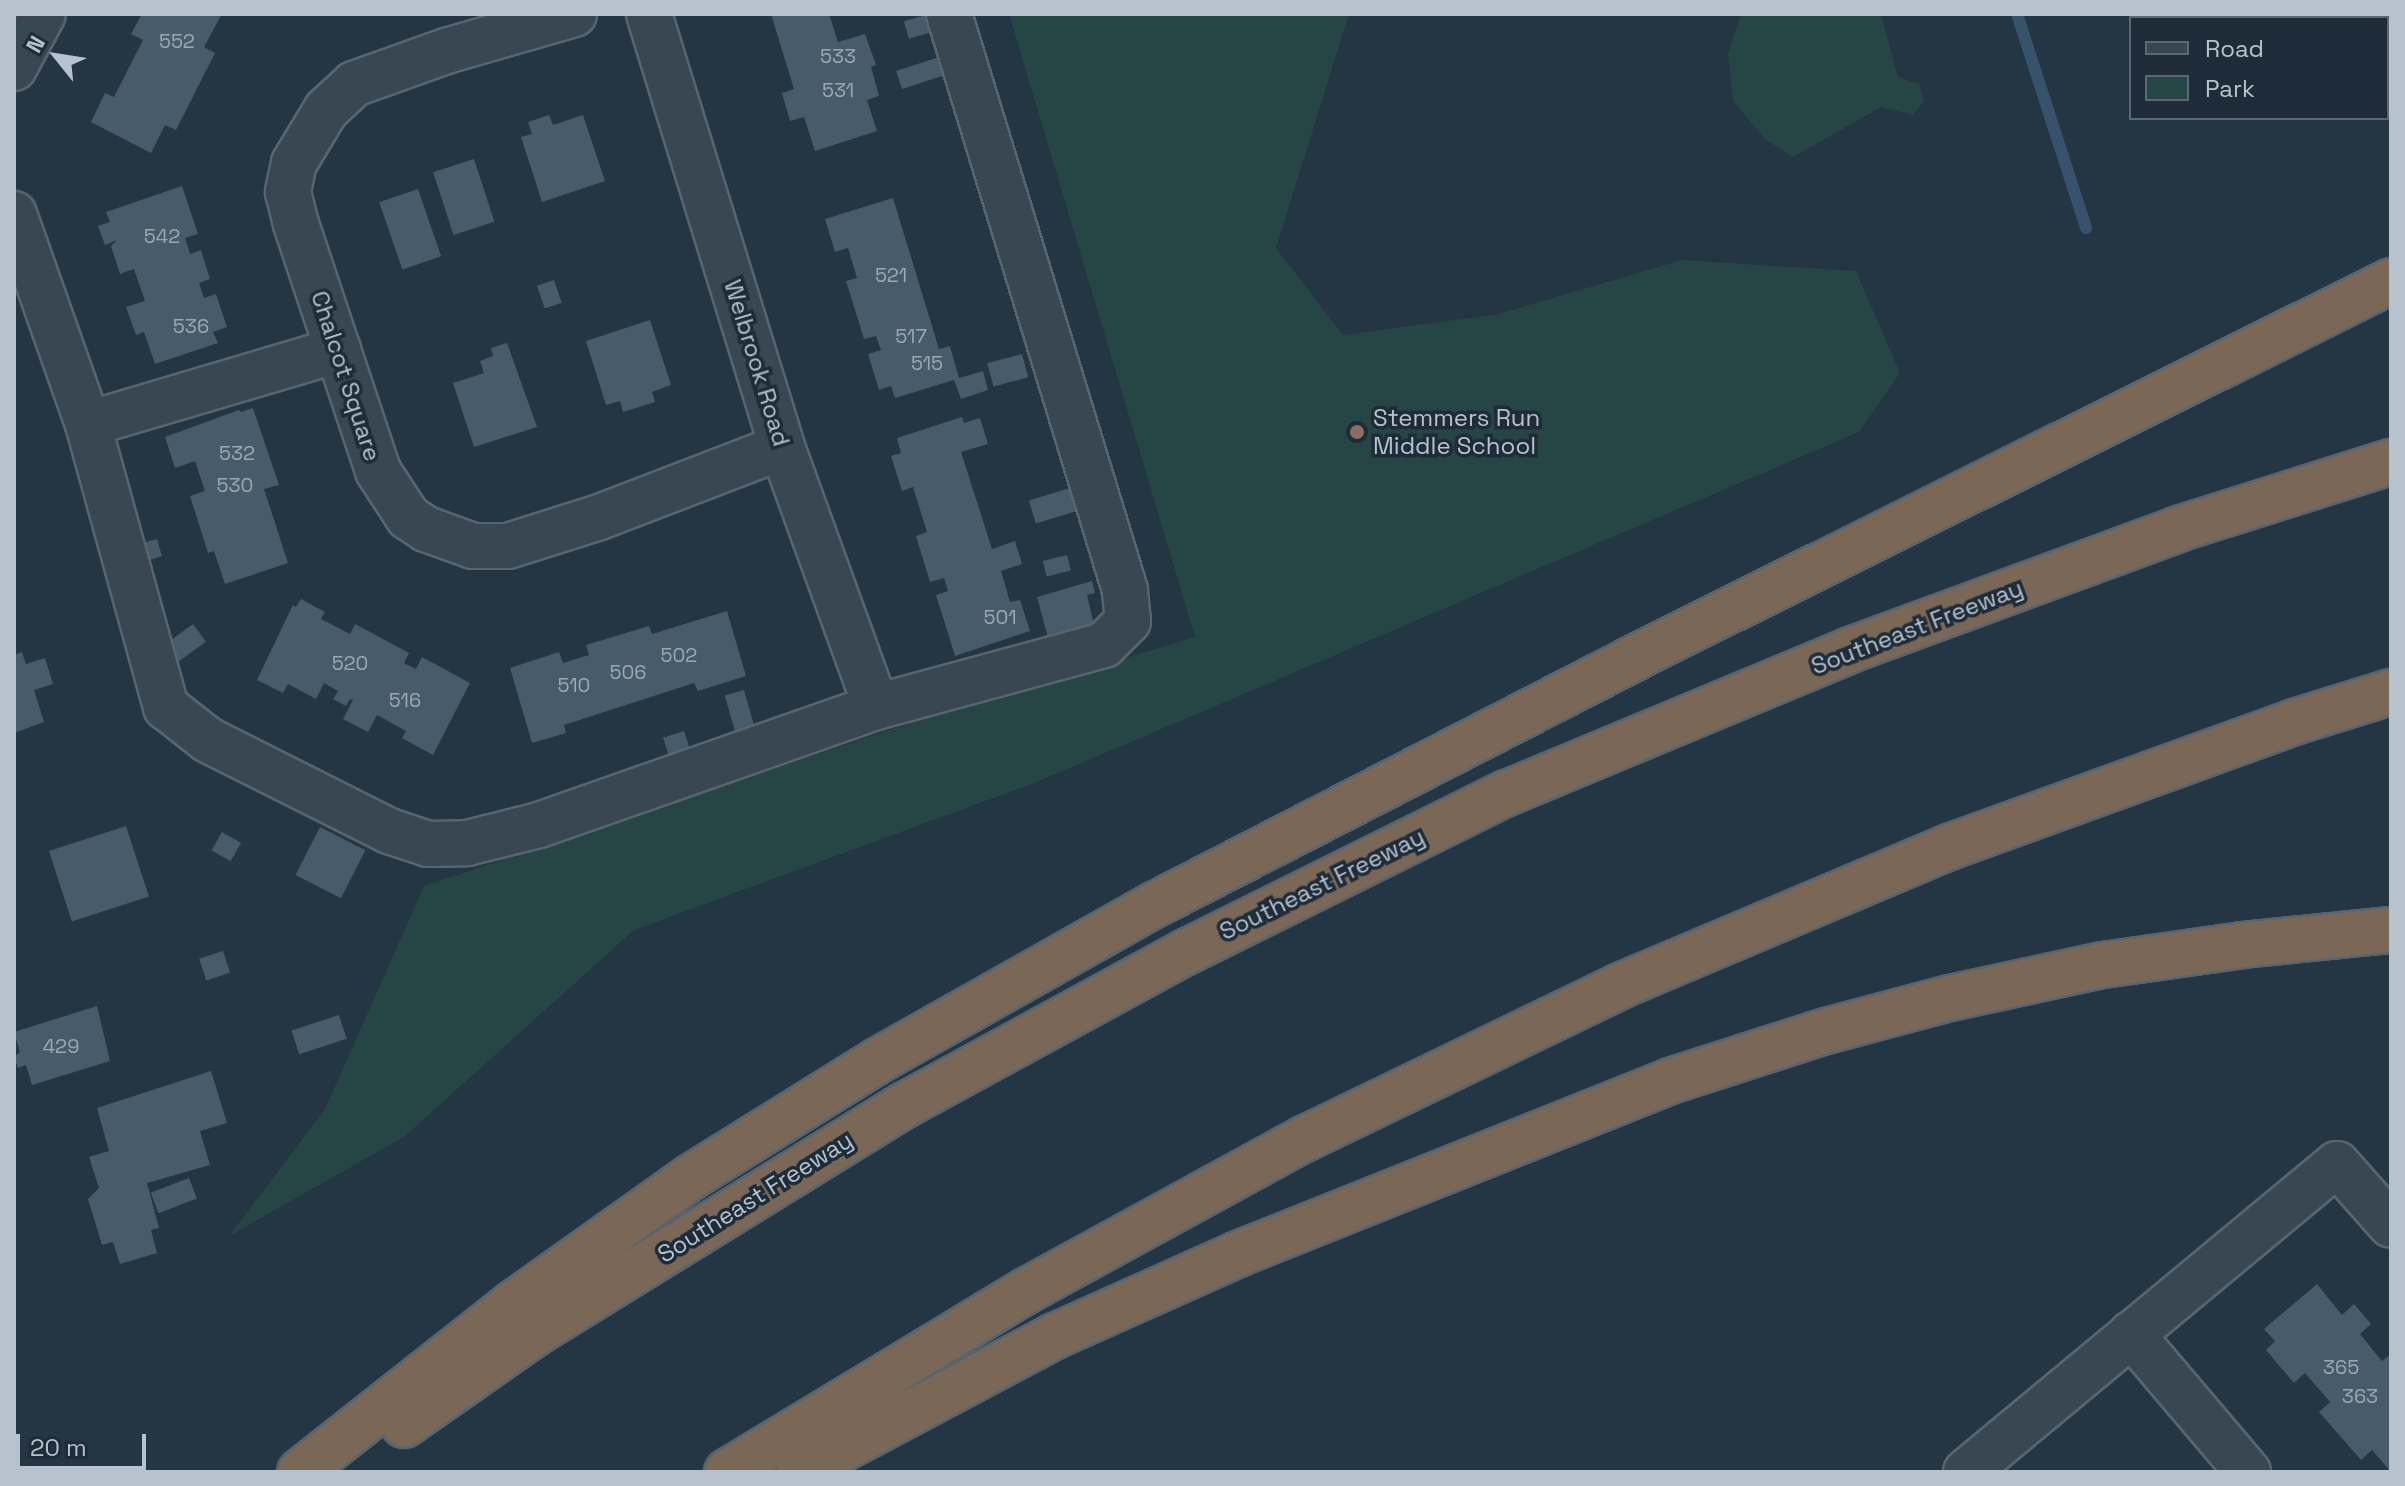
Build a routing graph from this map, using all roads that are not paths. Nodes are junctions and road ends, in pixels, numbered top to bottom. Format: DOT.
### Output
graph roads {
  1 [pos="43,14"];
  2 [pos="574,14"];
  3 [pos="649,14"];
  4 [pos="949,14"];
  5 [pos="14,68"];
  6 [pos="14,214"];
  7 [pos="2391,281"];
  8 [pos="338,350"];
  9 [pos="88,424"];
  10 [pos="782,447"];
  11 [pos="2391,462"];
  12 [pos="2391,692"];
  13 [pos="876,707"];
  14 [pos="2391,930"];
  15 [pos="2391,1225"];
  16 [pos="2131,1334"];
  17 [pos="300,1472"];
  18 [pos="335,1472"];
  19 [pos="727,1472"];
  20 [pos="799,1472"];
  21 [pos="1966,1472"];
  22 [pos="2248,1472"];
  1 -- 5 [label="street"];
  2 -- 8 [label="street, Chalcot Square"];
  3 -- 10 [label="street, Welbrook Road"];
  4 -- 13 [label="street"];
  6 -- 9 [label="street"];
  7 -- 17 [label="highway"];
  8 -- 9 [label="street"];
  8 -- 10 [label="street, Chalcot Square"];
  9 -- 13 [label="street"];
  10 -- 13 [label="street, Welbrook Road"];
  11 -- 18 [label="highway, Southeast Freeway"];
  12 -- 19 [label="highway"];
  14 -- 20 [label="highway"];
  15 -- 16 [label="street"];
  16 -- 21 [label="street"];
  16 -- 22 [label="street"];
}
